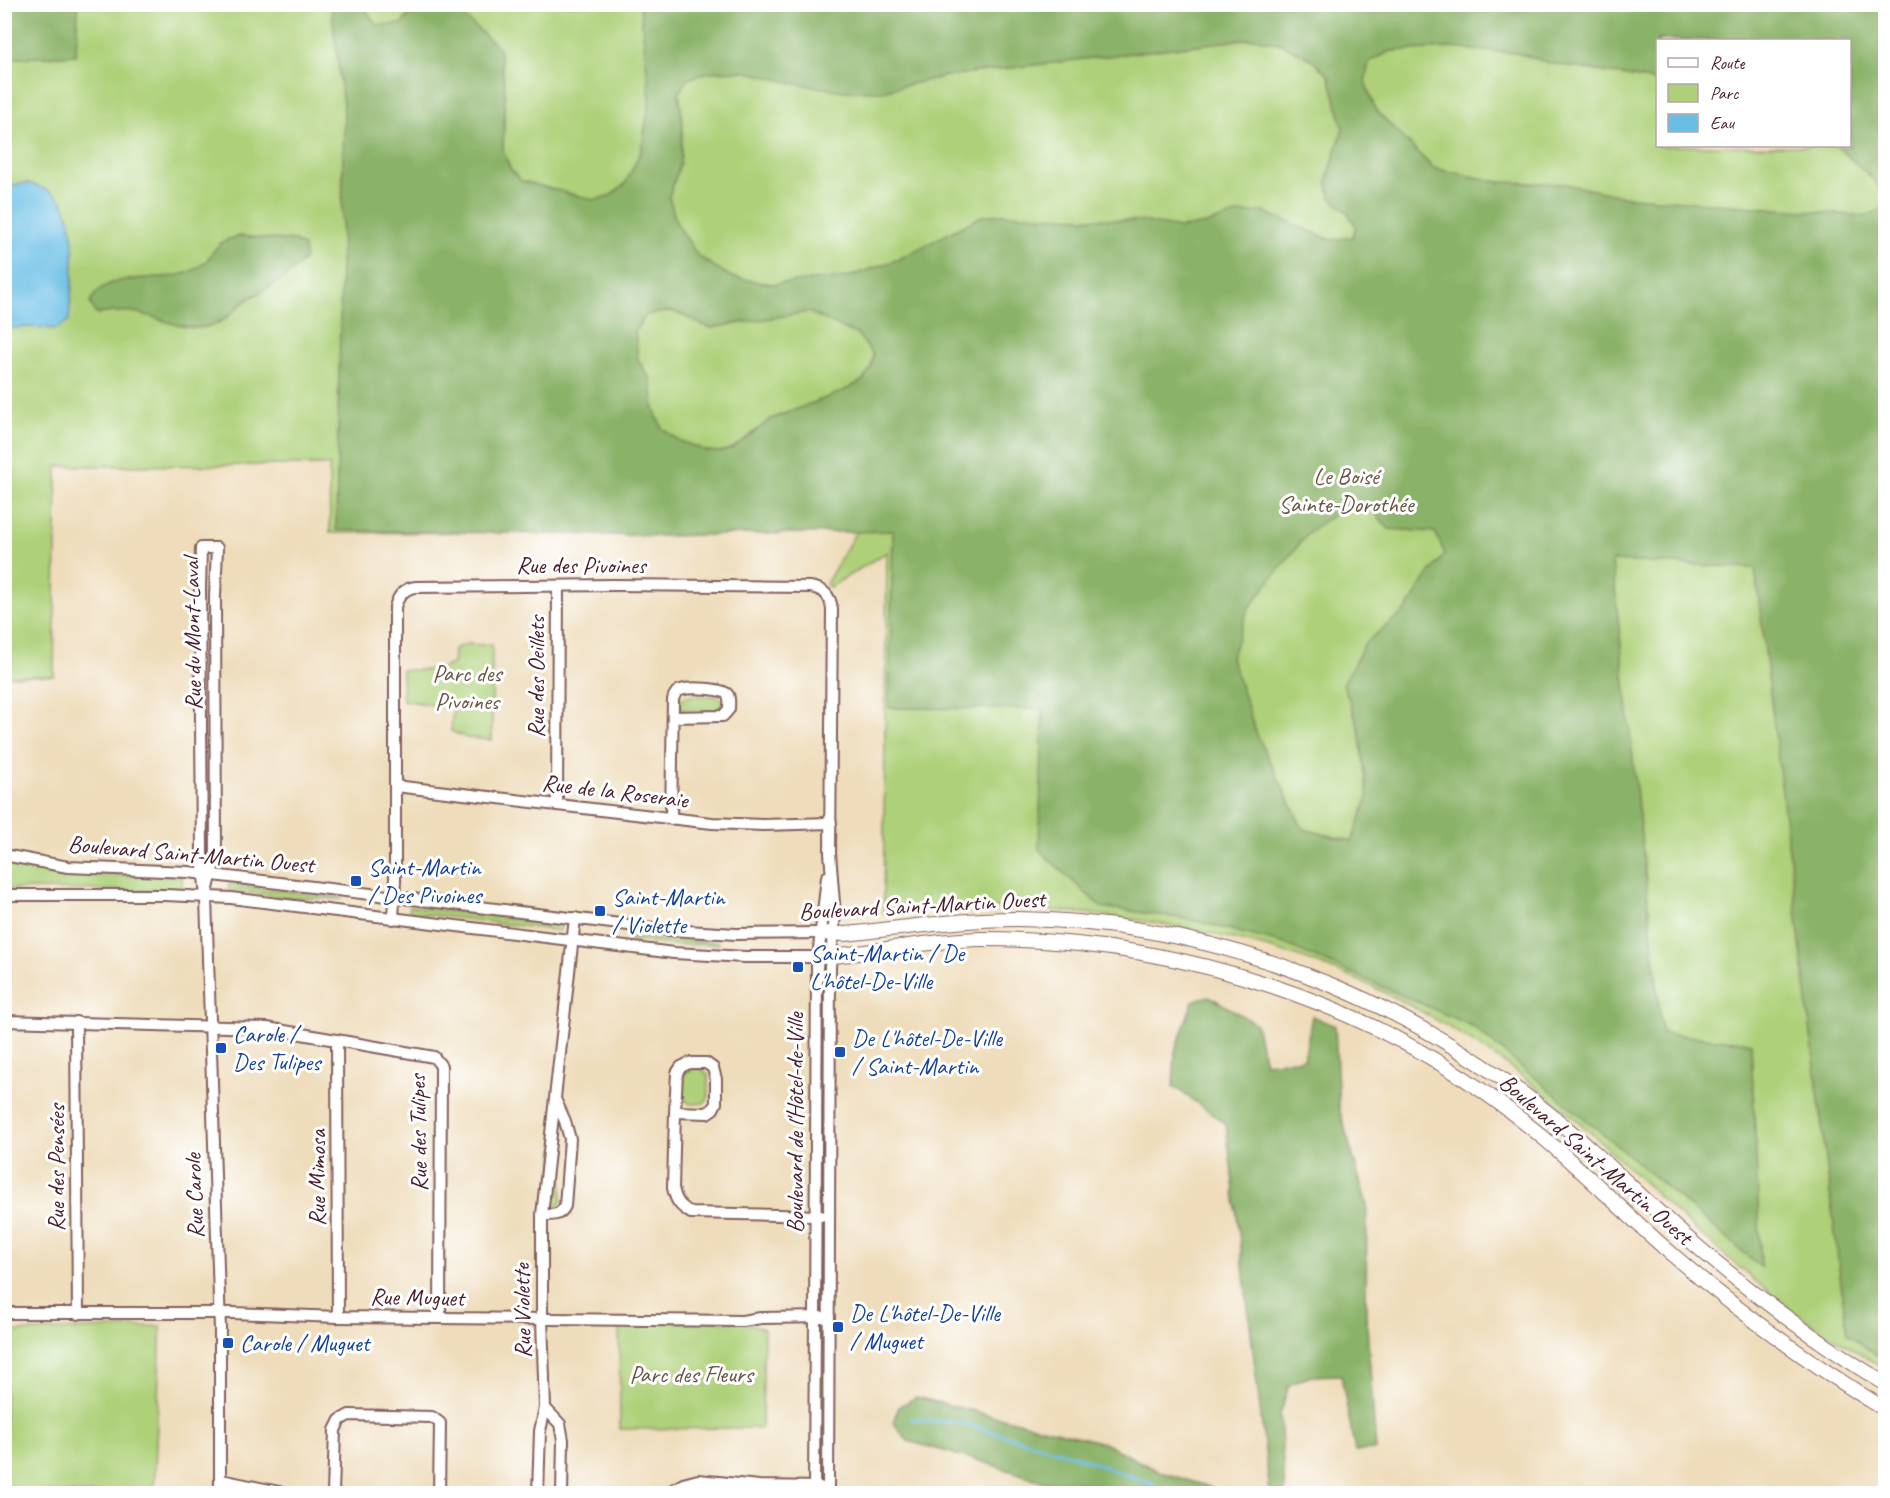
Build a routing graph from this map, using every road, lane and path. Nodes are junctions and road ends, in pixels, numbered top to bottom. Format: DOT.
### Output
graph roads {
  1 [pos="558,586"];
  2 [pos="673,717"];
  3 [pos="395,786"];
  4 [pos="557,805"];
  5 [pos="671,819"];
  6 [pos="831,823"];
  7 [pos="830,853"];
  8 [pos="4,855"];
  9 [pos="207,874"];
  10 [pos="4,895"];
  11 [pos="395,896"];
  12 [pos="206,897"];
  13 [pos="575,918"];
  14 [pos="393,919"];
  15 [pos="827,934"];
  16 [pos="573,942"];
  17 [pos="824,957"];
  18 [pos="4,1021"];
  19 [pos="76,1022"];
  20 [pos="209,1028"];
  21 [pos="337,1040"];
  22 [pos="555,1100"];
  23 [pos="675,1112"];
  24 [pos="542,1215"];
  25 [pos="816,1216"];
  26 [pos="830,1216"];
  27 [pos="4,1313"];
  28 [pos="219,1313"];
  29 [pos="78,1314"];
  30 [pos="338,1317"];
  31 [pos="829,1317"];
  32 [pos="440,1318"];
  33 [pos="815,1318"];
  34 [pos="542,1319"];
  35 [pos="1886,1384"];
  36 [pos="545,1408"];
  37 [pos="1886,1410"];
  38 [pos="221,1480"];
  39 [pos="814,1490"];
  40 [pos="828,1490"];
  41 [pos="220,1494"];
  42 [pos="289,1494"];
  43 [pos="333,1494"];
  44 [pos="438,1494"];
  45 [pos="538,1494"];
  46 [pos="562,1494"];
  47 [pos="672,1494"];
  1 -- 3 [label="street, Rue des Pivoines"];
  1 -- 4 [label="street, Rue des Oeillets"];
  1 -- 6 [label="street, Rue des Pivoines"];
  2 -- 2 [label="street"];
  2 -- 5 [label="street"];
  3 -- 4 [label="street, Rue de la Roseraie"];
  3 -- 11 [label="street, Rue des Pivoines"];
  4 -- 5 [label="street, Rue de la Roseraie"];
  5 -- 6 [label="street, Rue de la Roseraie"];
  6 -- 7 [label="street, Rue des Pivoines"];
  7 -- 15 [label="street, Boulevard de l'Hôtel-de-Ville"];
  8 -- 9 [label="street, Boulevard Saint-Martin Ouest"];
  9 -- 9 [label="street, Rue du Mont-Laval"];
  9 -- 11 [label="street, Boulevard Saint-Martin Ouest"];
  9 -- 12 [label="street, Rue Carole"];
  10 -- 12 [label="street, Boulevard Saint-Martin Ouest"];
  11 -- 13 [label="street, Boulevard Saint-Martin Ouest"];
  11 -- 14 [label="street, Rue des Pivoines"];
  12 -- 14 [label="street, Boulevard Saint-Martin Ouest"];
  12 -- 20 [label="street, Rue Carole"];
  13 -- 15 [label="street, Boulevard Saint-Martin Ouest"];
  13 -- 16 [label="street, Rue Violette"];
  14 -- 16 [label="street, Boulevard Saint-Martin Ouest"];
  15 -- 17 [label="street, Boulevard de l'Hôtel-de-Ville"];
  15 -- 35 [label="main road, Boulevard Saint-Martin Ouest"];
  16 -- 17 [label="street, Boulevard Saint-Martin Ouest"];
  16 -- 22 [label="street, Rue Violette"];
  17 -- 25 [label="street, Boulevard de l'Hôtel-de-Ville"];
  17 -- 26 [label="street, Boulevard de l'Hôtel-de-Ville"];
  17 -- 37 [label="main road, Boulevard Saint-Martin Ouest"];
  18 -- 19 [label="street, Rue des Tulipes"];
  19 -- 20 [label="street, Rue des Tulipes"];
  19 -- 29 [label="street, Rue des Pensées"];
  20 -- 21 [label="street, Rue des Tulipes"];
  20 -- 28 [label="street, Rue Carole"];
  21 -- 30 [label="street, Rue Mimosa"];
  21 -- 32 [label="street, Rue des Tulipes"];
  22 -- 24 [label="street, Rue Violette"];
  22 -- 24 [label="street"];
  23 -- 23 [label="street"];
  23 -- 25 [label="street"];
  24 -- 34 [label="street, Rue Violette"];
  25 -- 26 [label="street"];
  25 -- 33 [label="street, Boulevard de l'Hôtel-de-Ville"];
  26 -- 31 [label="street, Boulevard de l'Hôtel-de-Ville"];
  27 -- 29 [label="street, Rue Muguet"];
  28 -- 29 [label="street, Rue Muguet"];
  28 -- 30 [label="street, Rue Muguet"];
  28 -- 38 [label="street, Rue Carole"];
  30 -- 32 [label="street, Rue Muguet"];
  31 -- 33 [label="street, Rue Muguet"];
  31 -- 40 [label="street, Boulevard de l'Hôtel-de-Ville"];
  32 -- 34 [label="street, Rue Muguet"];
  33 -- 34 [label="street, Rue Muguet"];
  33 -- 39 [label="street, Boulevard de l'Hôtel-de-Ville"];
  34 -- 36 [label="street, Rue Violette"];
  36 -- 45 [label="street, Rue Violette"];
  36 -- 46 [label="street"];
  38 -- 41 [label="street, Rue Carole"];
  38 -- 42 [label="street"];
  39 -- 40 [label="street"];
  39 -- 47 [label="street"];
  43 -- 44 [label="street"];
}
